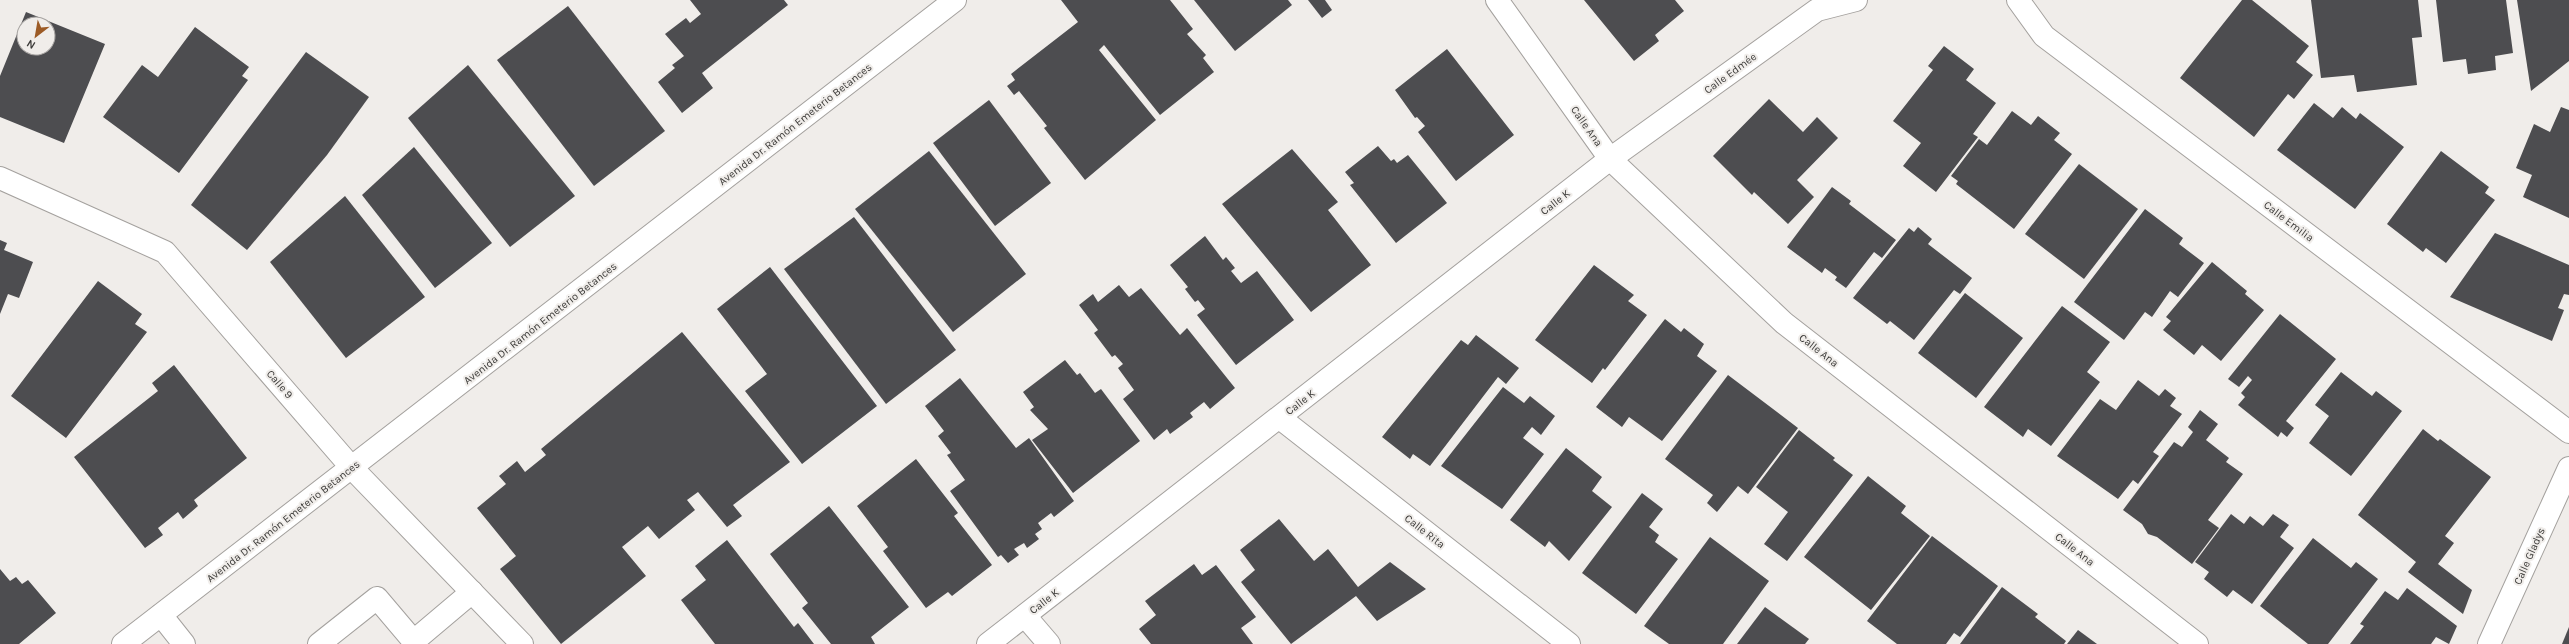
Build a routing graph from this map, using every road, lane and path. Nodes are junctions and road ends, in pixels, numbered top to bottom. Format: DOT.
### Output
graph roads {
  1 [pos="955,0"];
  2 [pos="1497,0"];
  3 [pos="1856,0"];
  4 [pos="2018,0"];
  5 [pos="1610,159"];
  6 [pos="0,178"];
  7 [pos="1280,418"];
  8 [pos="2569,432"];
  9 [pos="352,468"];
  10 [pos="2569,468"];
  11 [pos="472,592"];
  12 [pos="161,615"];
  13 [pos="1025,616"];
  14 [pos="415,642"];
  15 [pos="123,644"];
  16 [pos="184,644"];
  17 [pos="319,644"];
  18 [pos="522,644"];
  19 [pos="988,644"];
  20 [pos="1049,644"];
  21 [pos="1569,644"];
  22 [pos="2197,644"];
  23 [pos="2489,644"];
  1 -- 9 [label="street, Avenida Dr. Ramón Emeterio Betances"];
  2 -- 5 [label="street, Calle Ana"];
  3 -- 5 [label="street, Calle Edmée"];
  4 -- 8 [label="street, Calle Emilia"];
  5 -- 7 [label="street, Calle K"];
  5 -- 22 [label="street, Calle Ana"];
  6 -- 9 [label="street, Calle 9"];
  7 -- 13 [label="street, Calle K"];
  7 -- 21 [label="street, Calle Rita"];
  9 -- 11 [label="street, Calle 9"];
  9 -- 12 [label="street, Avenida Dr. Ramón Emeterio Betances"];
  10 -- 23 [label="street, Calle Gladys"];
  11 -- 14 [label="street"];
  11 -- 18 [label="street, Calle 9"];
  12 -- 15 [label="street, Avenida Dr. Ramón Emeterio Betances"];
  12 -- 16 [label="street"];
  13 -- 19 [label="street, Calle K"];
  13 -- 20 [label="street"];
  14 -- 17 [label="street"];
}
